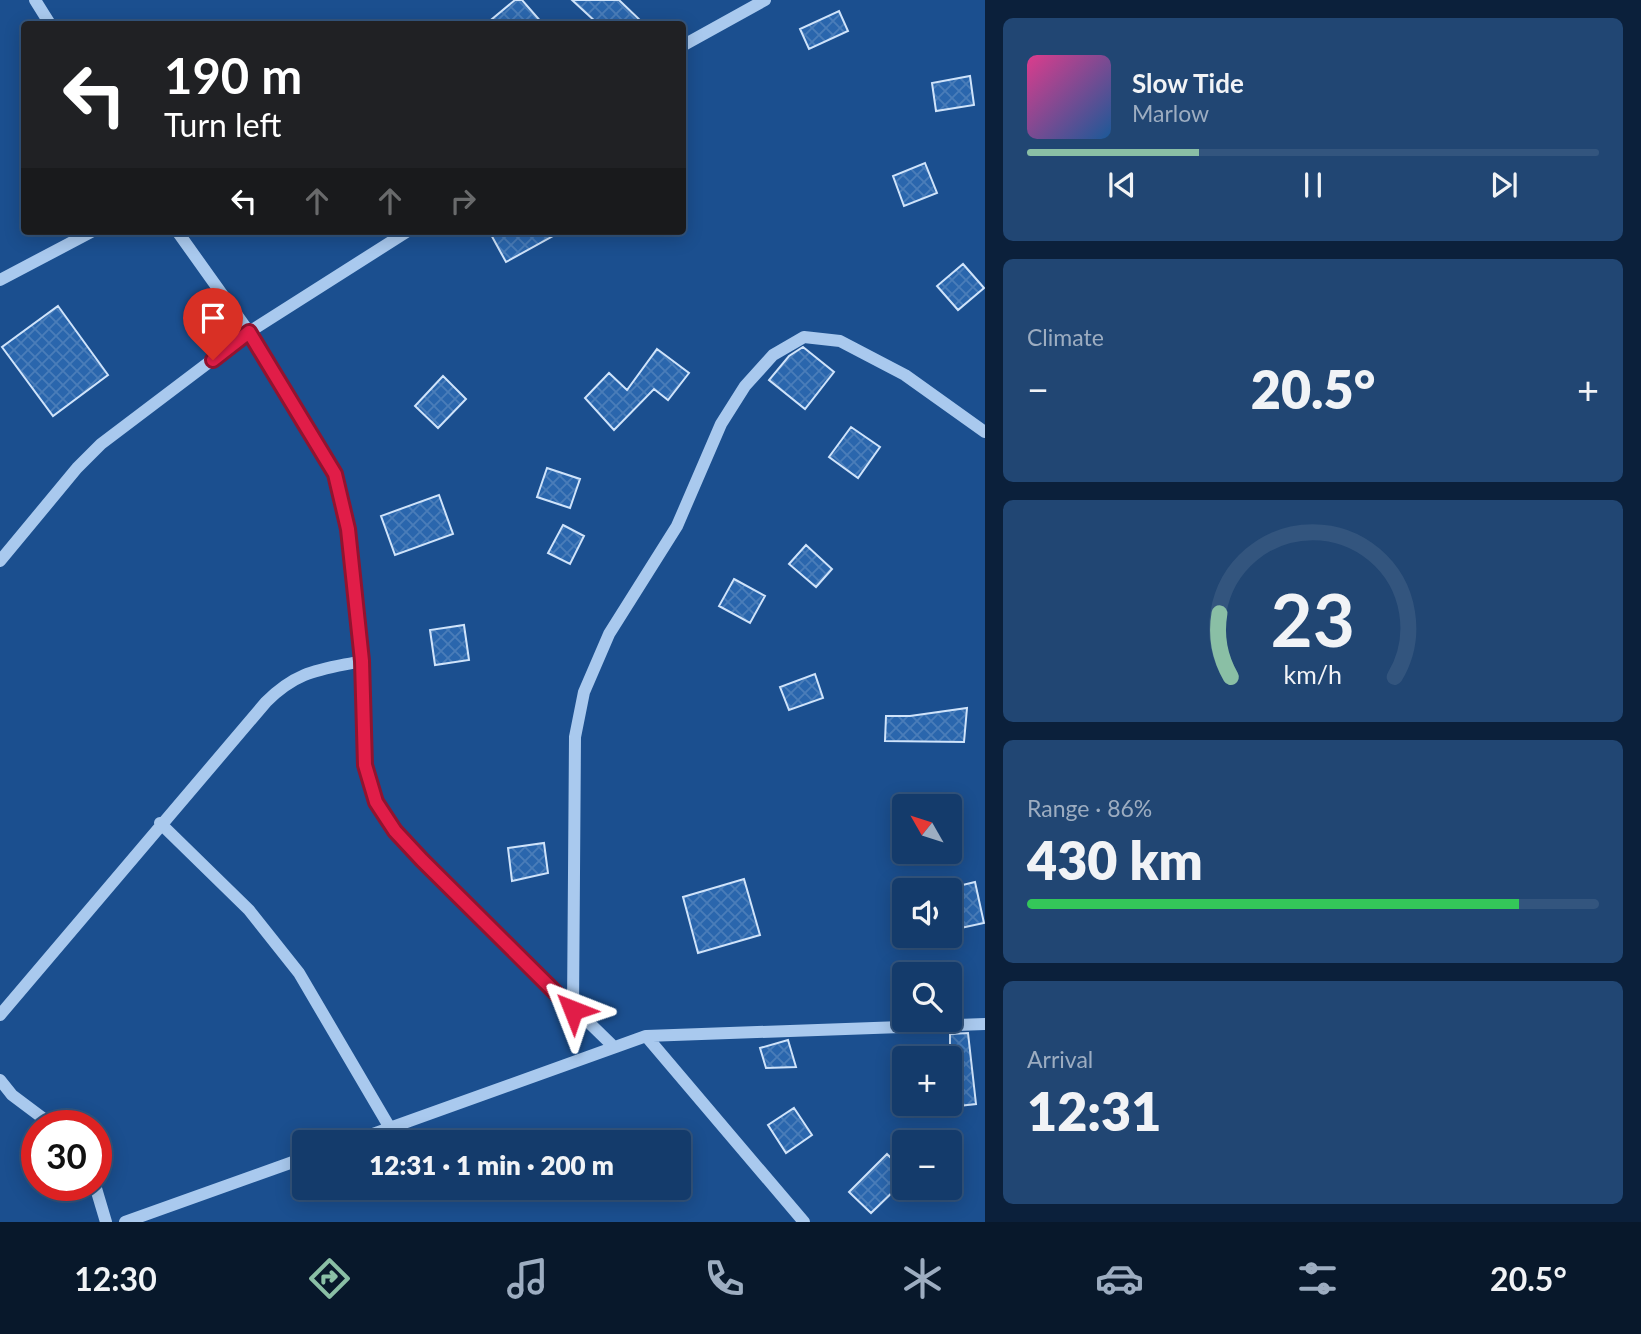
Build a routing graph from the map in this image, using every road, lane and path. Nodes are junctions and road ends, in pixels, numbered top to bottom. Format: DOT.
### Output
graph roads {
  1 [pos="35,0"];
  2 [pos="765,0"];
  3 [pos="48,21"];
  4 [pos="686,44"];
  5 [pos="85,235"];
  6 [pos="180,235"];
  7 [pos="402,235"];
  8 [pos="0,280"];
  9 [pos="249,332"];
  10 [pos="985,432"];
  11 [pos="0,561"];
  12 [pos="362,661"];
  13 [pos="160,824"];
  14 [pos="573,1010"];
  15 [pos="0,1015"];
  16 [pos="985,1024"];
  17 [pos="646,1037"];
  18 [pos="614,1047"];
  19 [pos="0,1080"];
  20 [pos="32,1110"];
  21 [pos="390,1128"];
  22 [pos="384,1130"];
  23 [pos="292,1162"];
  24 [pos="100,1201"];
  25 [pos="106,1222"];
  26 [pos="125,1222"];
  27 [pos="804,1222"];
  1 -- 3 [label="street"];
  2 -- 4 [label="street"];
  5 -- 8 [label="street"];
  6 -- 9 [label="street"];
  7 -- 9 [label="street"];
  9 -- 11 [label="street"];
  9 -- 12 [label="street"];
  10 -- 14 [label="street"];
  12 -- 13 [label="street"];
  12 -- 14 [label="street"];
  13 -- 15 [label="street"];
  13 -- 21 [label="street"];
  14 -- 18 [label="street"];
  16 -- 17 [label="street"];
  17 -- 18 [label="street"];
  17 -- 27 [label="street"];
  18 -- 21 [label="street"];
  19 -- 20 [label="street"];
  21 -- 22 [label="street"];
  23 -- 26 [label="street"];
  24 -- 25 [label="street"];
}
